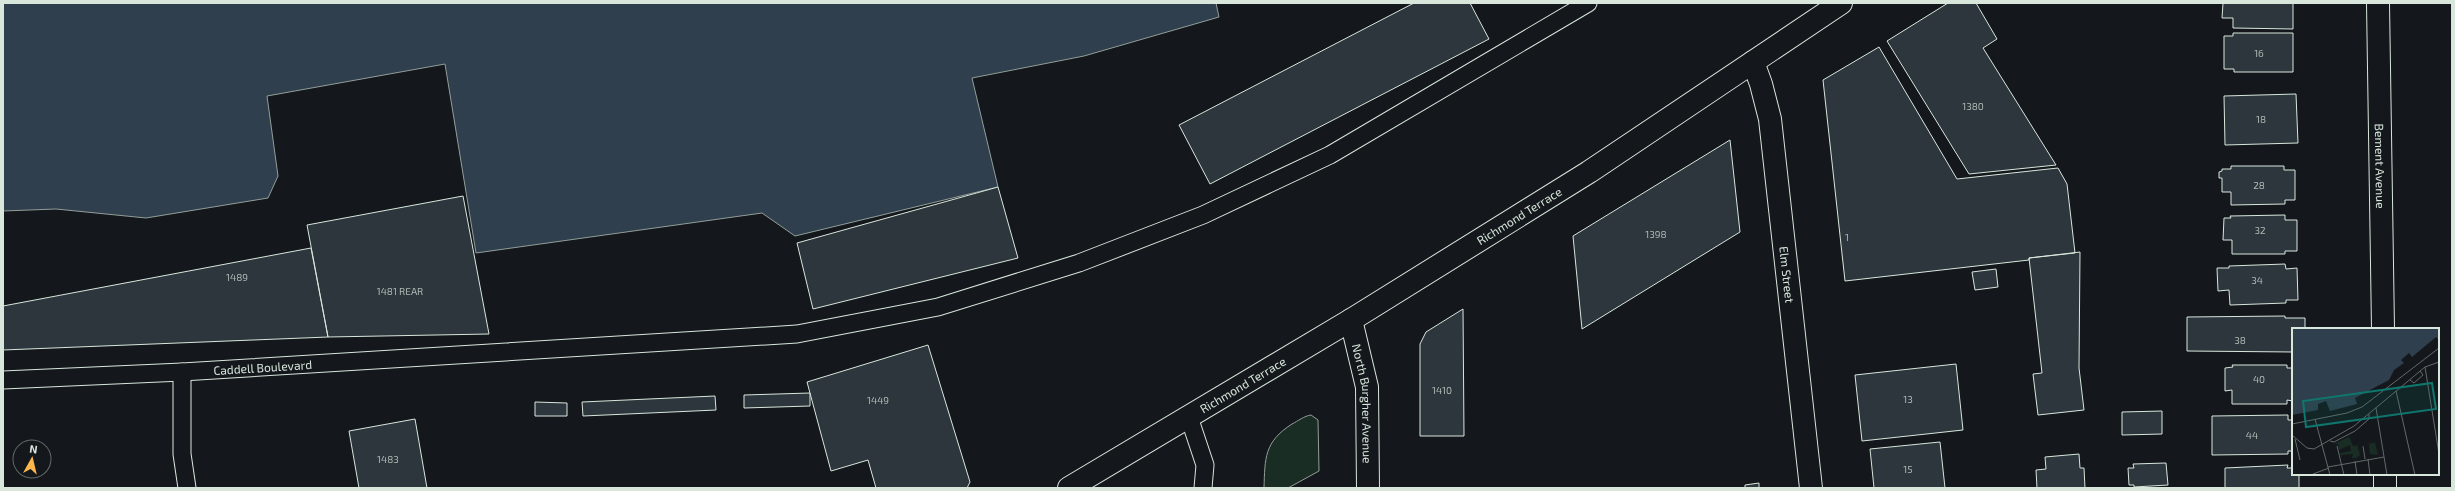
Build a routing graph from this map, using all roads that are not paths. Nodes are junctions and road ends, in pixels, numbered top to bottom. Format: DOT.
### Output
graph roads {
  1 [pos="1588,3"];
  2 [pos="1841,3"];
  3 [pos="2378,3"];
  4 [pos="1753,62"];
  5 [pos="1351,320"];
  6 [pos="2383,328"];
  7 [pos="182,372"];
  8 [pos="3,380"];
  9 [pos="1189,417"];
  10 [pos="2385,475"];
  11 [pos="187,488"];
  12 [pos="1069,488"];
  13 [pos="1203,488"];
  14 [pos="1368,488"];
  15 [pos="1811,488"];
  16 [pos="2385,488"];
  1 -- 7 [label="lane, Caddell Boulevard"];
  2 -- 4 [label="street, Richmond Terrace"];
  3 -- 6 [label="street, Bement Avenue"];
  4 -- 5 [label="street, Richmond Terrace"];
  4 -- 15 [label="street, Elm Street"];
  5 -- 9 [label="street, Richmond Terrace"];
  5 -- 14 [label="street, North Burgher Avenue"];
  7 -- 8 [label="lane, Caddell Boulevard"];
  7 -- 11 [label="lane"];
  9 -- 12 [label="street, Richmond Terrace"];
  9 -- 13 [label="lane, Richmond Terrace"];
  10 -- 16 [label="street"];
}
